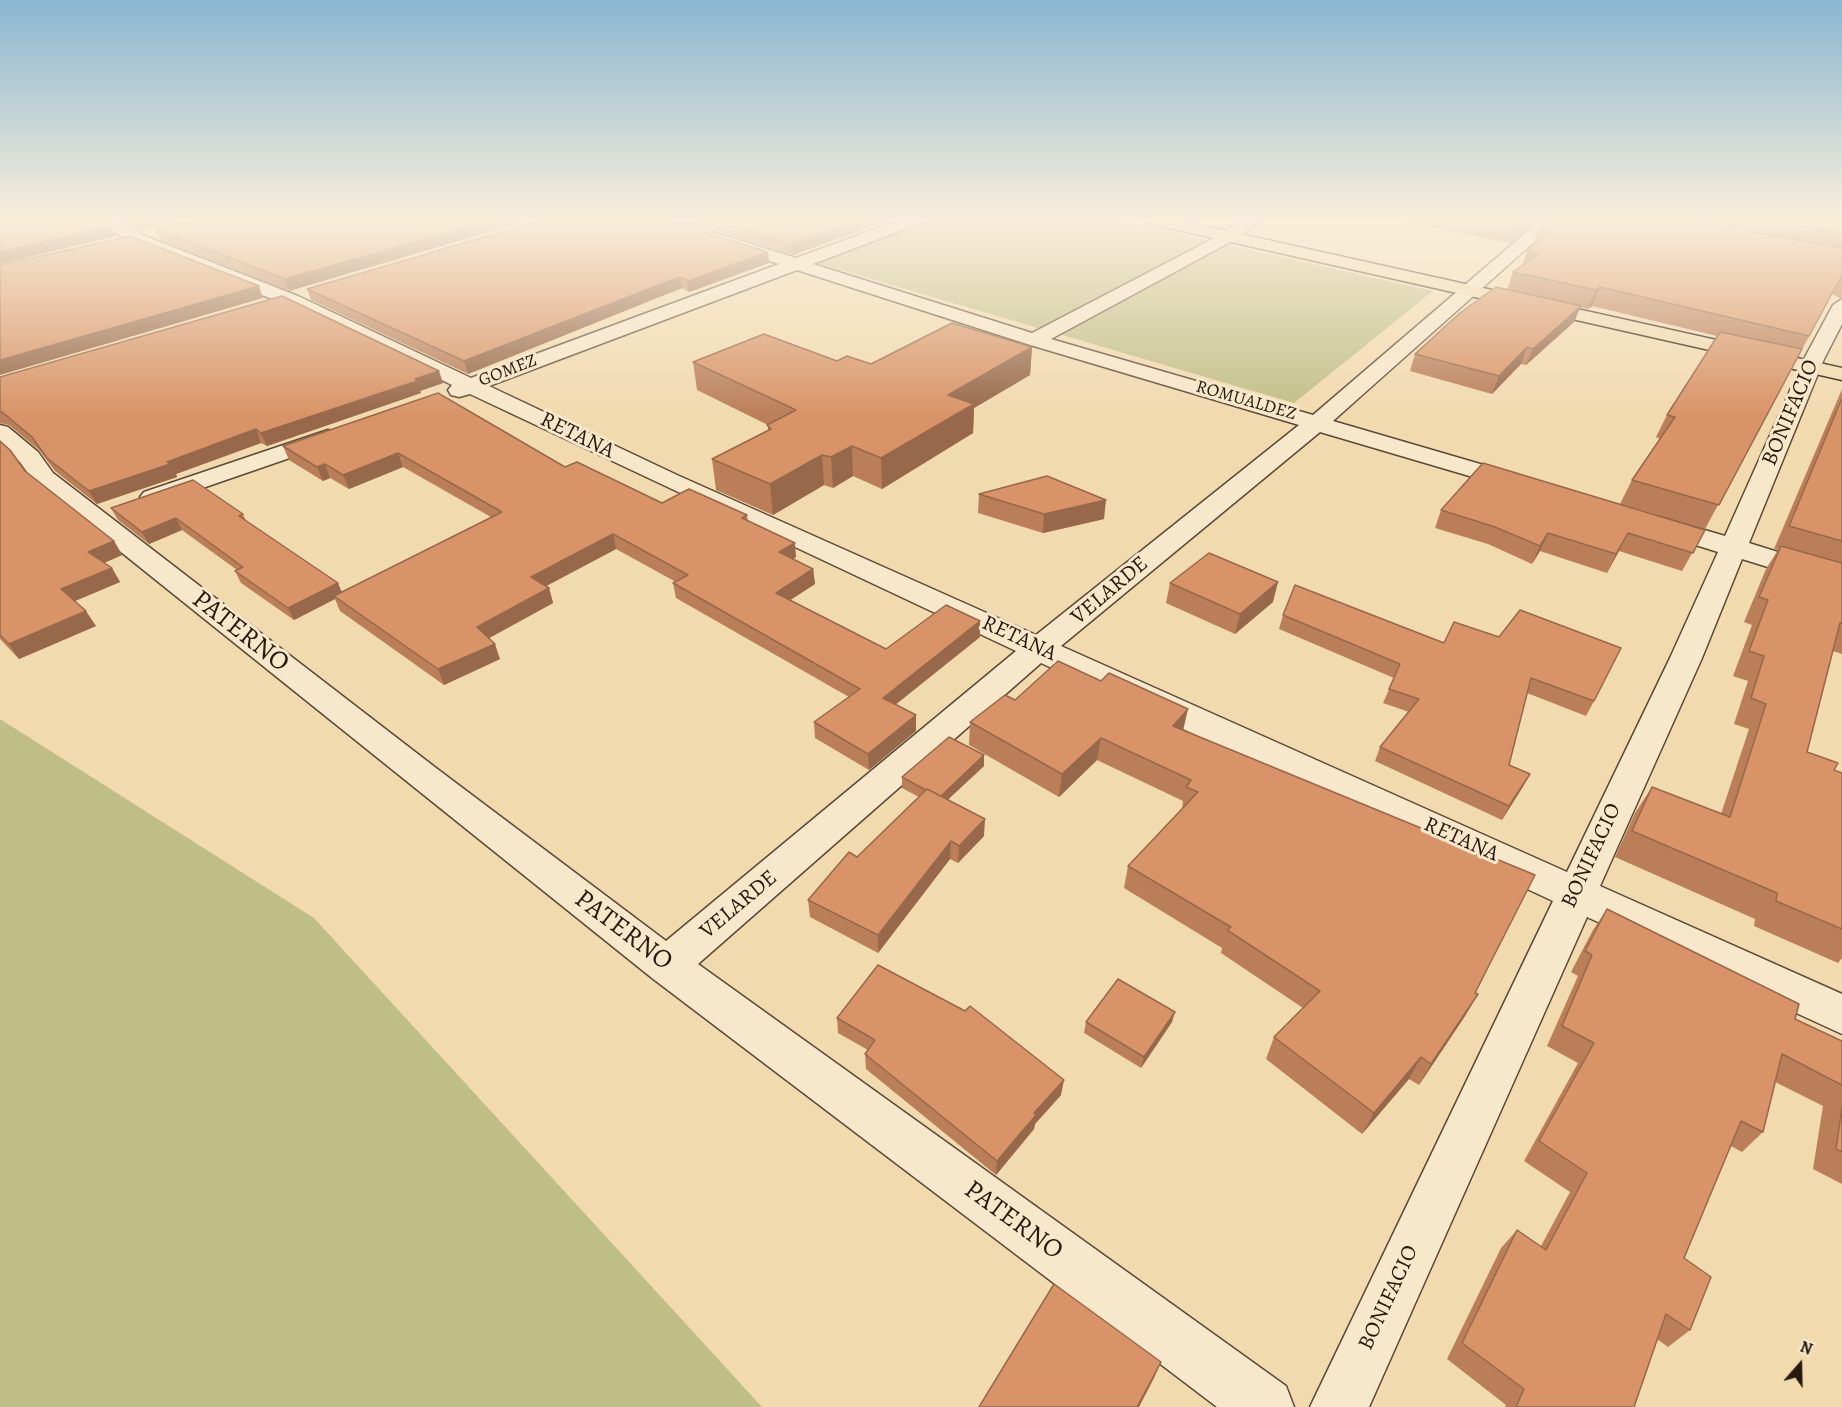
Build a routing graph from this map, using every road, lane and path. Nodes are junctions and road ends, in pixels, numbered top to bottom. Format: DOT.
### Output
graph roads {
  1 [pos="263,284"];
  2 [pos="742,284"];
  3 [pos="856,284"];
  4 [pos="1141,284"];
  5 [pos="1438,284"];
  6 [pos="1475,284"];
  7 [pos="1467,290"];
  8 [pos="302,296"];
  9 [pos="1842,305"];
  10 [pos="258,309"];
  11 [pos="1035,340"];
  12 [pos="1827,371"];
  13 [pos="470,386"];
  14 [pos="438,398"];
  15 [pos="1318,422"];
  16 [pos="351,428"];
  17 [pos="0,432"];
  18 [pos="1534,488"];
  19 [pos="113,511"];
  20 [pos="1634,518"];
  21 [pos="1734,548"];
  22 [pos="1842,581"];
  23 [pos="1040,650"];
  24 [pos="1576,891"];
  25 [pos="668,965"];
  26 [pos="1842,1015"];
  27 [pos="1265,1407"];
  28 [pos="1339,1407"];
  1 -- 8 [label="street, RETANA"];
  2 -- 13 [label="street, GOMEZ"];
  3 -- 11 [label="street, ROMUALDEZ"];
  4 -- 11 [label="street"];
  5 -- 7 [label="highway"];
  6 -- 7 [label="street, VELARDE"];
  7 -- 12 [label="highway"];
  7 -- 15 [label="street, VELARDE"];
  8 -- 10 [label="street"];
  8 -- 13 [label="street, RETANA"];
  9 -- 12 [label="street, BONIFACIO"];
  11 -- 15 [label="street, ROMUALDEZ"];
  12 -- 21 [label="street, BONIFACIO"];
  13 -- 14 [label="street, GOMEZ"];
  13 -- 23 [label="street, RETANA"];
  15 -- 18 [label="street, ROMUALDEZ"];
  15 -- 23 [label="street, VELARDE"];
  16 -- 19 [label="street"];
  17 -- 19 [label="street, PATERNO"];
  19 -- 25 [label="street, PATERNO"];
  20 -- 21 [label="street"];
  21 -- 22 [label="street"];
  21 -- 24 [label="street, BONIFACIO"];
  23 -- 24 [label="street, RETANA"];
  23 -- 25 [label="street, VELARDE"];
  24 -- 26 [label="street, RETANA"];
  24 -- 28 [label="street, BONIFACIO"];
  25 -- 27 [label="street, PATERNO"];
}
